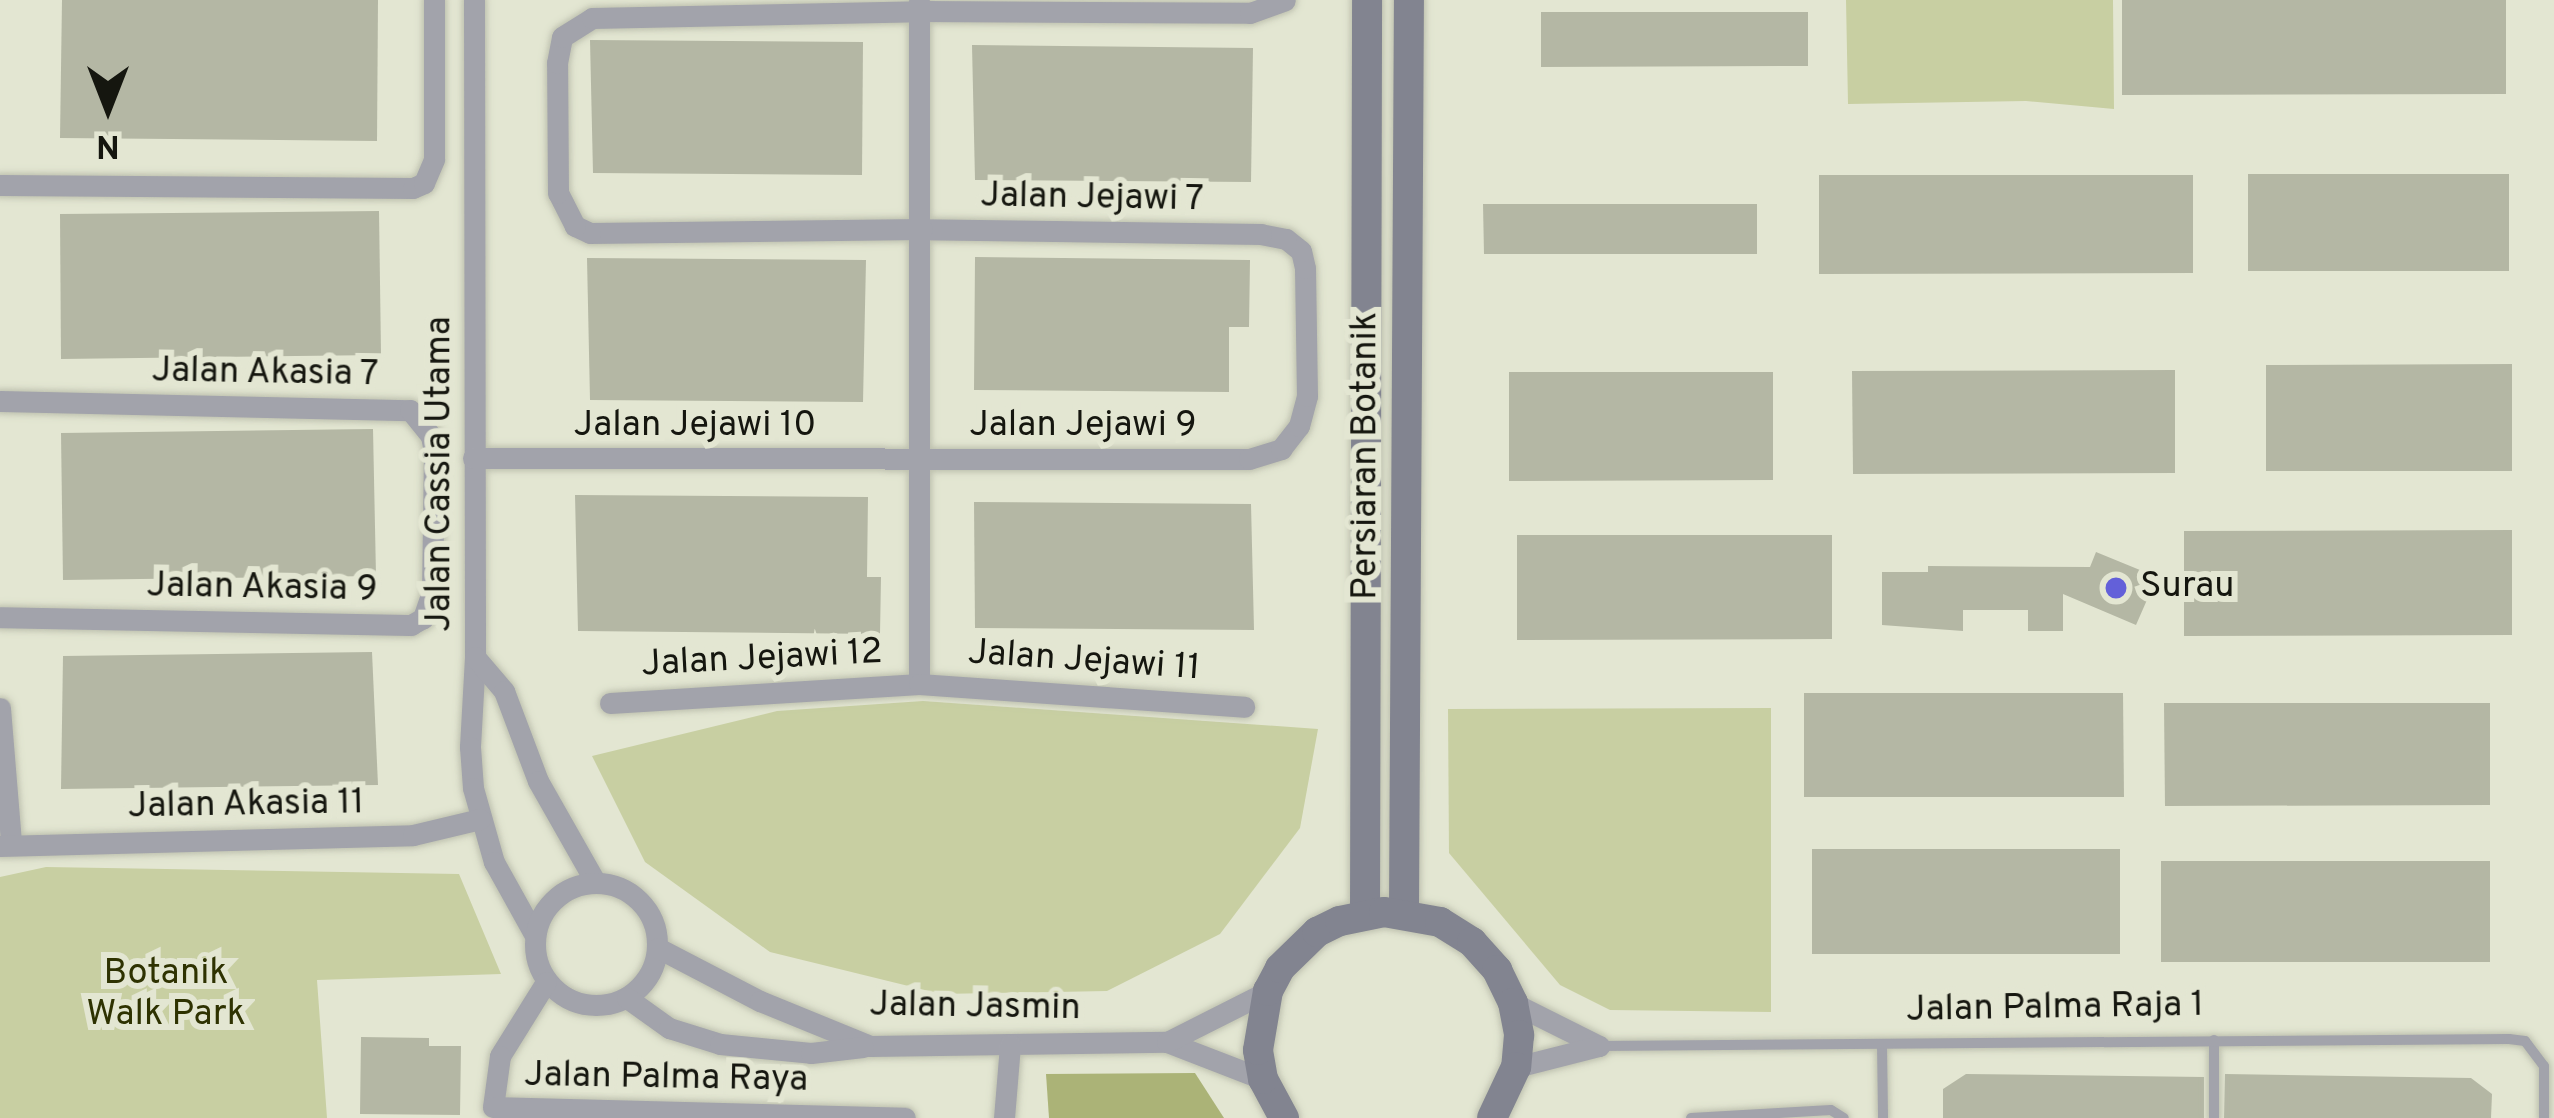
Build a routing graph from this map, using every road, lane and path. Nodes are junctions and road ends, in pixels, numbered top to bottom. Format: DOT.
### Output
graph roads {
  1 [pos="434,0"];
  2 [pos="474,0"];
  3 [pos="1285,0"];
  4 [pos="1367,0"];
  5 [pos="1408,0"];
  6 [pos="919,6"];
  7 [pos="0,185"];
  8 [pos="922,229"];
  9 [pos="0,401"];
  10 [pos="473,458"];
  11 [pos="1249,459"];
  12 [pos="917,461"];
  13 [pos="433,521"];
  14 [pos="0,617"];
  15 [pos="476,657"];
  16 [pos="919,684"];
  17 [pos="610,703"];
  18 [pos="0,707"];
  19 [pos="1244,707"];
  20 [pos="480,819"];
  21 [pos="5,845"];
  22 [pos="596,883"];
  23 [pos="1404,912"];
  24 [pos="1365,914"];
  25 [pos="535,934"];
  26 [pos="658,948"];
  27 [pos="546,982"];
  28 [pos="1268,991"];
  29 [pos="627,998"];
  30 [pos="1513,1003"];
  31 [pos="2214,1040"];
  32 [pos="1167,1042"];
  33 [pos="1882,1044"];
  34 [pos="1010,1045"];
  35 [pos="870,1046"];
  36 [pos="1599,1046"];
  37 [pos="1516,1067"];
  38 [pos="1264,1079"];
  39 [pos="493,1113"];
  40 [pos="905,1118"];
  41 [pos="1004,1118"];
  42 [pos="1284,1118"];
  43 [pos="1492,1118"];
  44 [pos="1691,1118"];
  45 [pos="1844,1118"];
  46 [pos="1882,1118"];
  47 [pos="2214,1118"];
  48 [pos="2544,1118"];
  1 -- 7 [label="street"];
  2 -- 10 [label="street, Jalan Cassia Utama"];
  3 -- 6 [label="street"];
  4 -- 24 [label="main road"];
  5 -- 23 [label="main road, Persiaran Botanik"];
  6 -- 8 [label="street"];
  6 -- 8 [label="street, Jalan Jejawi 7"];
  8 -- 11 [label="street, Jalan Jejawi 7"];
  8 -- 12 [label="street"];
  9 -- 13 [label="street, Jalan Akasia 7"];
  10 -- 12 [label="street, Jalan Jejawi 10"];
  10 -- 15 [label="street, Jalan Cassia Utama"];
  11 -- 12 [label="street, Jalan Jejawi 9"];
  12 -- 16 [label="street"];
  13 -- 14 [label="street, Jalan Akasia 9"];
  15 -- 20 [label="street, Jalan Cassia Utama"];
  15 -- 22 [label="street"];
  16 -- 17 [label="street, Jalan Jejawi 12"];
  16 -- 19 [label="street, Jalan Jejawi 11"];
  18 -- 21 [label="street"];
  20 -- 21 [label="street, Jalan Akasia 11"];
  20 -- 25 [label="street, Jalan Cassia Utama"];
  22 -- 25 [label="street"];
  22 -- 26 [label="street"];
  23 -- 24 [label="main road"];
  23 -- 30 [label="main road"];
  24 -- 28 [label="main road"];
  25 -- 27 [label="street"];
  26 -- 29 [label="street"];
  26 -- 35 [label="street, Jalan Jasmin"];
  27 -- 29 [label="street"];
  27 -- 39 [label="street, Jalan Palma Raya"];
  28 -- 32 [label="street, Jalan Jasmin"];
  28 -- 38 [label="main road"];
  29 -- 35 [label="street"];
  30 -- 36 [label="street, Jalan Palma Raja 1"];
  30 -- 37 [label="main road"];
  31 -- 33 [label="lane, Jalan Palma Raja 1"];
  31 -- 47 [label="lane"];
  31 -- 48 [label="lane, Jalan Palma Raja 1"];
  32 -- 34 [label="street, Jalan Jasmin"];
  32 -- 38 [label="street, Jalan Jasmin"];
  33 -- 36 [label="lane, Jalan Palma Raja 1"];
  33 -- 46 [label="lane"];
  34 -- 35 [label="street, Jalan Jasmin"];
  34 -- 41 [label="street"];
  36 -- 37 [label="street"];
  37 -- 43 [label="main road"];
  38 -- 42 [label="main road"];
  39 -- 40 [label="street, Jalan Palma Raya"];
  44 -- 45 [label="lane"];
}
